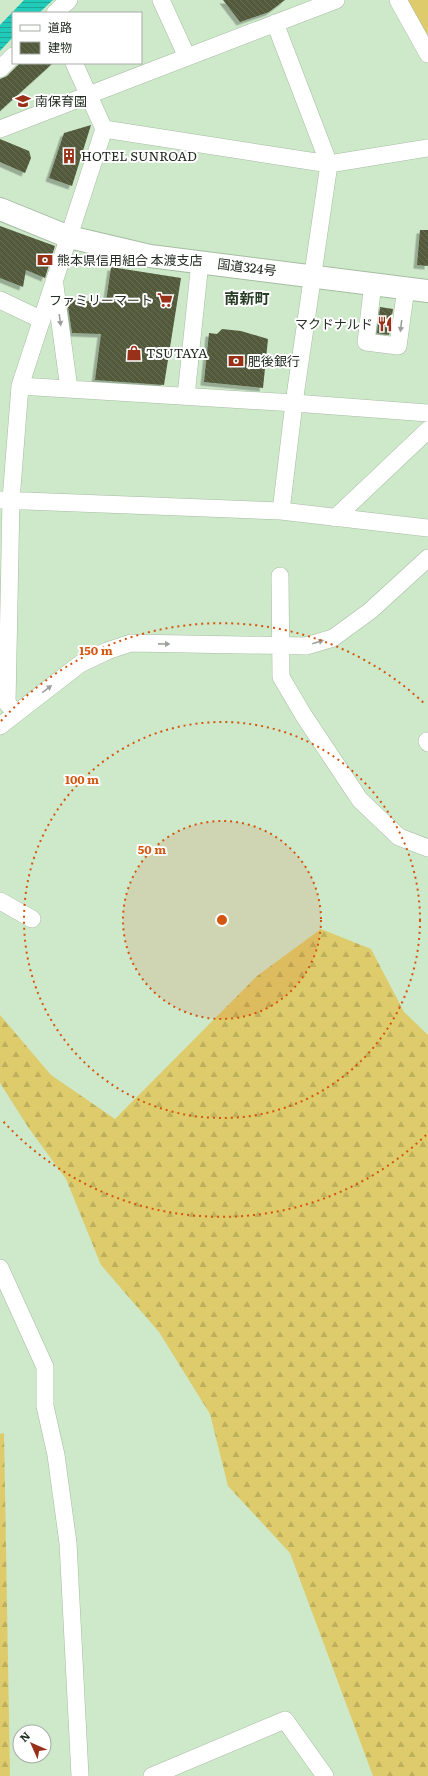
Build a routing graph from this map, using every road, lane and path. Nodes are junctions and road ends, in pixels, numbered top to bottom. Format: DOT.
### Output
graph roads {
  1 [pos="69,0"];
  2 [pos="161,0"];
  3 [pos="336,0"];
  4 [pos="398,0"];
  5 [pos="56,12"];
  6 [pos="275,23"];
  7 [pos="428,54"];
  8 [pos="12,57"];
  9 [pos="187,57"];
  10 [pos="74,64"];
  11 [pos="0,69"];
  12 [pos="89,95"];
  13 [pos="0,129"];
  14 [pos="104,129"];
  15 [pos="428,148"];
  16 [pos="329,164"];
  17 [pos="0,210"];
  18 [pos="69,237"];
  19 [pos="200,262"];
  20 [pos="312,275"];
  21 [pos="54,281"];
  22 [pos="373,283"];
  23 [pos="406,288"];
  24 [pos="428,291"];
  25 [pos="0,300"];
  26 [pos="42,320"];
  27 [pos="20,386"];
  28 [pos="69,389"];
  29 [pos="186,396"];
  30 [pos="294,403"];
  31 [pos="428,413"];
  32 [pos="428,430"];
  33 [pos="6,500"];
  34 [pos="281,510"];
  35 [pos="335,518"];
  36 [pos="428,528"];
  37 [pos="428,558"];
  38 [pos="280,576"];
  39 [pos="280,645"];
  40 [pos="8,707"];
  41 [pos="0,726"];
  42 [pos="428,848"];
  43 [pos="0,901"];
  44 [pos="32,919"];
  45 [pos="0,1268"];
  46 [pos="80,1776"];
  47 [pos="152,1776"];
  48 [pos="325,1776"];
  1 -- 5 [label="street"];
  2 -- 9 [label="street"];
  3 -- 6 [label="street"];
  4 -- 7 [label="street"];
  6 -- 9 [label="street"];
  6 -- 16 [label="street"];
  8 -- 11 [label="street"];
  9 -- 12 [label="street"];
  10 -- 12 [label="street"];
  12 -- 13 [label="street"];
  12 -- 14 [label="street"];
  14 -- 16 [label="street"];
  14 -- 18 [label="street"];
  15 -- 16 [label="street"];
  16 -- 20 [label="street"];
  17 -- 18 [label="highway, 国道324号"];
  18 -- 19 [label="highway, 国道324号"];
  18 -- 21 [label="street"];
  19 -- 20 [label="highway, 国道324号"];
  19 -- 29 [label="street"];
  20 -- 22 [label="highway, 国道324号"];
  20 -- 30 [label="street"];
  21 -- 26 [label="street"];
  21 -- 28 [label="street, one-way"];
  22 -- 23 [label="highway, 国道324号"];
  23 -- 22 [label="street, one-way"];
  23 -- 24 [label="highway, 国道324号"];
  25 -- 26 [label="street"];
  26 -- 27 [label="street"];
  27 -- 28 [label="street"];
  27 -- 33 [label="street"];
  28 -- 29 [label="street"];
  29 -- 30 [label="street"];
  30 -- 31 [label="street"];
  30 -- 34 [label="street"];
  32 -- 35 [label="street"];
  33 -- 34 [label="street"];
  33 -- 40 [label="street"];
  34 -- 35 [label="street"];
  35 -- 36 [label="street"];
  39 -- 37 [label="street, one-way"];
  38 -- 39 [label="street"];
  40 -- 39 [label="street, one-way"];
  39 -- 42 [label="street"];
  40 -- 41 [label="street"];
  43 -- 44 [label="street"];
  45 -- 46 [label="street"];
  47 -- 48 [label="street"];
}
